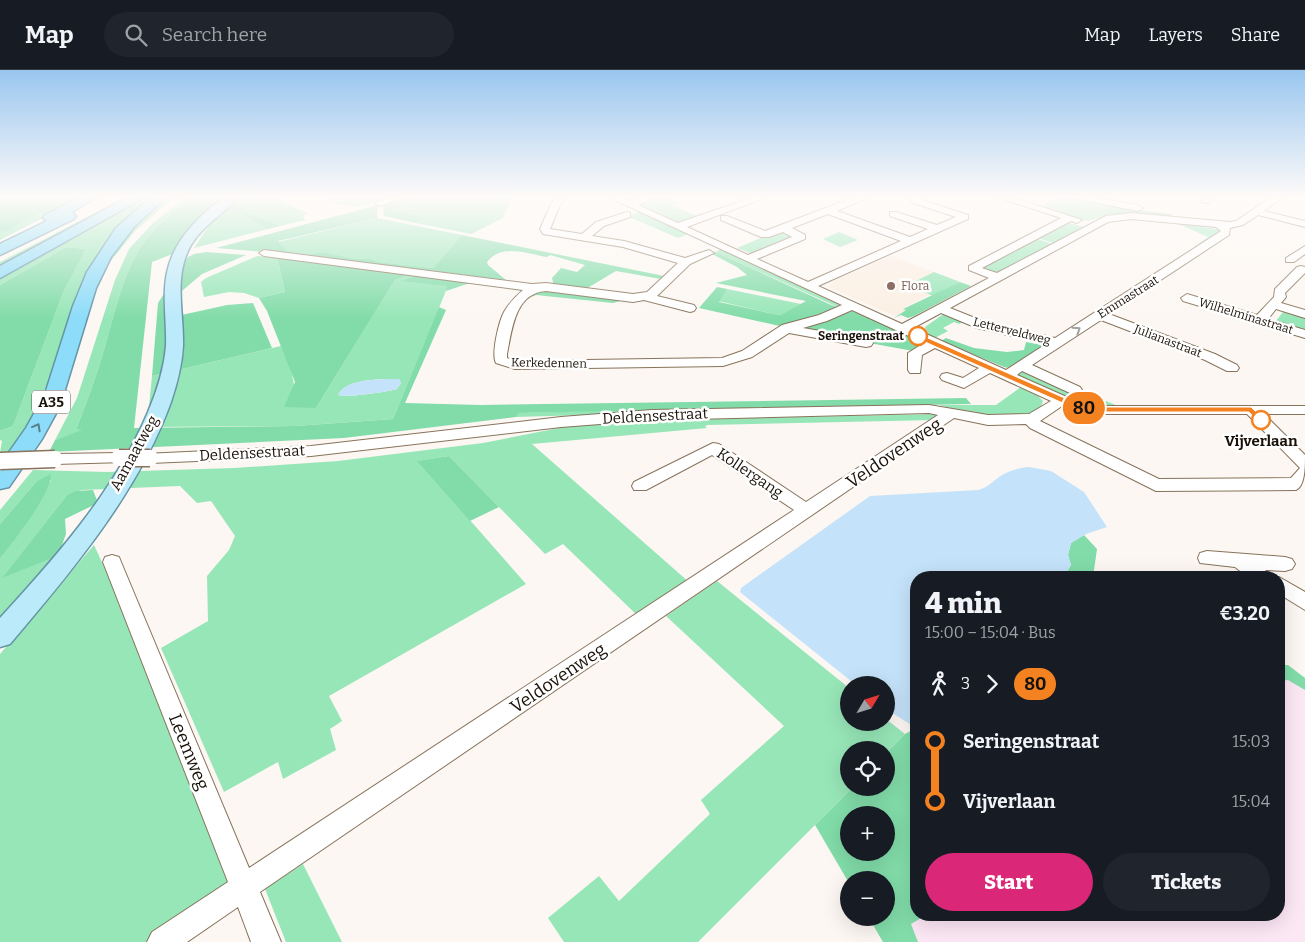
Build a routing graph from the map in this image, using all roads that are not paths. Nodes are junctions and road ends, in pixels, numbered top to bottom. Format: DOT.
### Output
graph roads {
  1 [pos="16,237"];
  2 [pos="27,237"];
  3 [pos="45,237"];
  4 [pos="66,237"];
  5 [pos="132,237"];
  6 [pos="191,237"];
  7 [pos="575,237"];
  8 [pos="698,237"];
  9 [pos="799,237"];
  10 [pos="900,237"];
  11 [pos="917,237"];
  12 [pos="1034,237"];
  13 [pos="1072,237"];
  14 [pos="1220,237"];
  15 [pos="584,238"];
  16 [pos="909,240"];
  17 [pos="0,245"];
  18 [pos="1305,249"];
  19 [pos="0,250"];
  20 [pos="264,253"];
  21 [pos="709,253"];
  22 [pos="747,259"];
  23 [pos="0,260"];
  24 [pos="1290,260"];
  25 [pos="686,262"];
  26 [pos="1153,269"];
  27 [pos="1299,272"];
  28 [pos="0,273"];
  29 [pos="1166,273"];
  30 [pos="998,277"];
  31 [pos="808,286"];
  32 [pos="532,288"];
  33 [pos="647,297"];
  34 [pos="1187,298"];
  35 [pos="1275,305"];
  36 [pos="851,306"];
  37 [pos="690,308"];
  38 [pos="939,308"];
  39 [pos="1305,314"];
  40 [pos="1102,316"];
  41 [pos="1260,320"];
  42 [pos="787,328"];
  43 [pos="902,329"];
  44 [pos="1305,334"];
  45 [pos="866,343"];
  46 [pos="934,343"];
  47 [pos="1058,343"];
  48 [pos="1022,366"];
  49 [pos="989,368"];
  50 [pos="1232,368"];
  51 [pos="915,370"];
  52 [pos="1006,376"];
  53 [pos="947,377"];
  54 [pos="1075,390"];
  55 [pos="1060,401"];
  56 [pos="1251,410"];
  57 [pos="1305,410"];
  58 [pos="952,413"];
  59 [pos="1030,419"];
  60 [pos="0,460"];
  61 [pos="1305,464"];
  62 [pos="1305,472"];
  63 [pos="0,482"];
  64 [pos="640,486"];
  65 [pos="806,511"];
  66 [pos="1207,558"];
  67 [pos="1240,560"];
  68 [pos="112,562"];
  69 [pos="1285,564"];
  70 [pos="1254,571"];
  71 [pos="1285,588"];
  72 [pos="1305,602"];
  73 [pos="0,636"];
  74 [pos="244,888"];
  75 [pos="162,942"];
  76 [pos="266,942"];
  1 -- 17 [label="highway"];
  2 -- 19 [label="highway"];
  3 -- 23 [label="highway"];
  4 -- 28 [label="highway"];
  63 -- 5 [label="highway, A35, one-way"];
  6 -- 73 [label="main road, Aamaatweg"];
  7 -- 15 [label="street"];
  8 -- 22 [label="street"];
  9 -- 22 [label="street"];
  10 -- 16 [label="street"];
  11 -- 16 [label="street"];
  12 -- 30 [label="street"];
  13 -- 30 [label="street, Letterveldweg"];
  14 -- 29 [label="street, Emmastraat"];
  15 -- 25 [label="street"];
  16 -- 31 [label="street"];
  18 -- 24 [label="street"];
  20 -- 32 [label="street"];
  21 -- 25 [label="street"];
  22 -- 31 [label="street"];
  25 -- 33 [label="street"];
  26 -- 29 [label="street"];
  27 -- 35 [label="street"];
  29 -- 40 [label="street, Emmastraat"];
  30 -- 38 [label="street, Letterveldweg"];
  31 -- 36 [label="street"];
  32 -- 33 [label="street"];
  32 -- 42 [label="street, Kerkedennen"];
  33 -- 37 [label="street"];
  34 -- 41 [label="street, Wilhelminastraat"];
  35 -- 39 [label="street"];
  35 -- 41 [label="street"];
  36 -- 42 [label="street, Kerkedennen"];
  36 -- 43 [label="street"];
  38 -- 43 [label="street, Letterveldweg"];
  38 -- 47 [label="street, Letterveldweg"];
  47 -- 40 [label="street, Emmastraat, one-way"];
  40 -- 50 [label="street, Julianastraat"];
  41 -- 44 [label="street, Wilhelminastraat"];
  42 -- 45 [label="street"];
  43 -- 46 [label="street"];
  46 -- 49 [label="street"];
  46 -- 51 [label="street"];
  47 -- 48 [label="street, Emmastraat"];
  48 -- 52 [label="street, Emmastraat"];
  48 -- 54 [label="street"];
  49 -- 52 [label="street"];
  49 -- 53 [label="street"];
  52 -- 55 [label="street"];
  55 -- 56 [label="street"];
  55 -- 59 [label="street, Deldensestraat"];
  56 -- 57 [label="street"];
  56 -- 61 [label="street"];
  58 -- 59 [label="street, Deldensestraat"];
  58 -- 60 [label="street, Deldensestraat, bridge"];
  58 -- 65 [label="street, Veldovenweg"];
  59 -- 62 [label="street"];
  64 -- 65 [label="street, Kollergang"];
  65 -- 74 [label="street, Veldovenweg"];
  66 -- 67 [label="street"];
  67 -- 69 [label="street"];
  67 -- 70 [label="street"];
  68 -- 74 [label="street, Leemweg"];
  71 -- 72 [label="street"];
  74 -- 75 [label="street, Veldovenweg"];
  74 -- 76 [label="street, Leemweg"];
}
